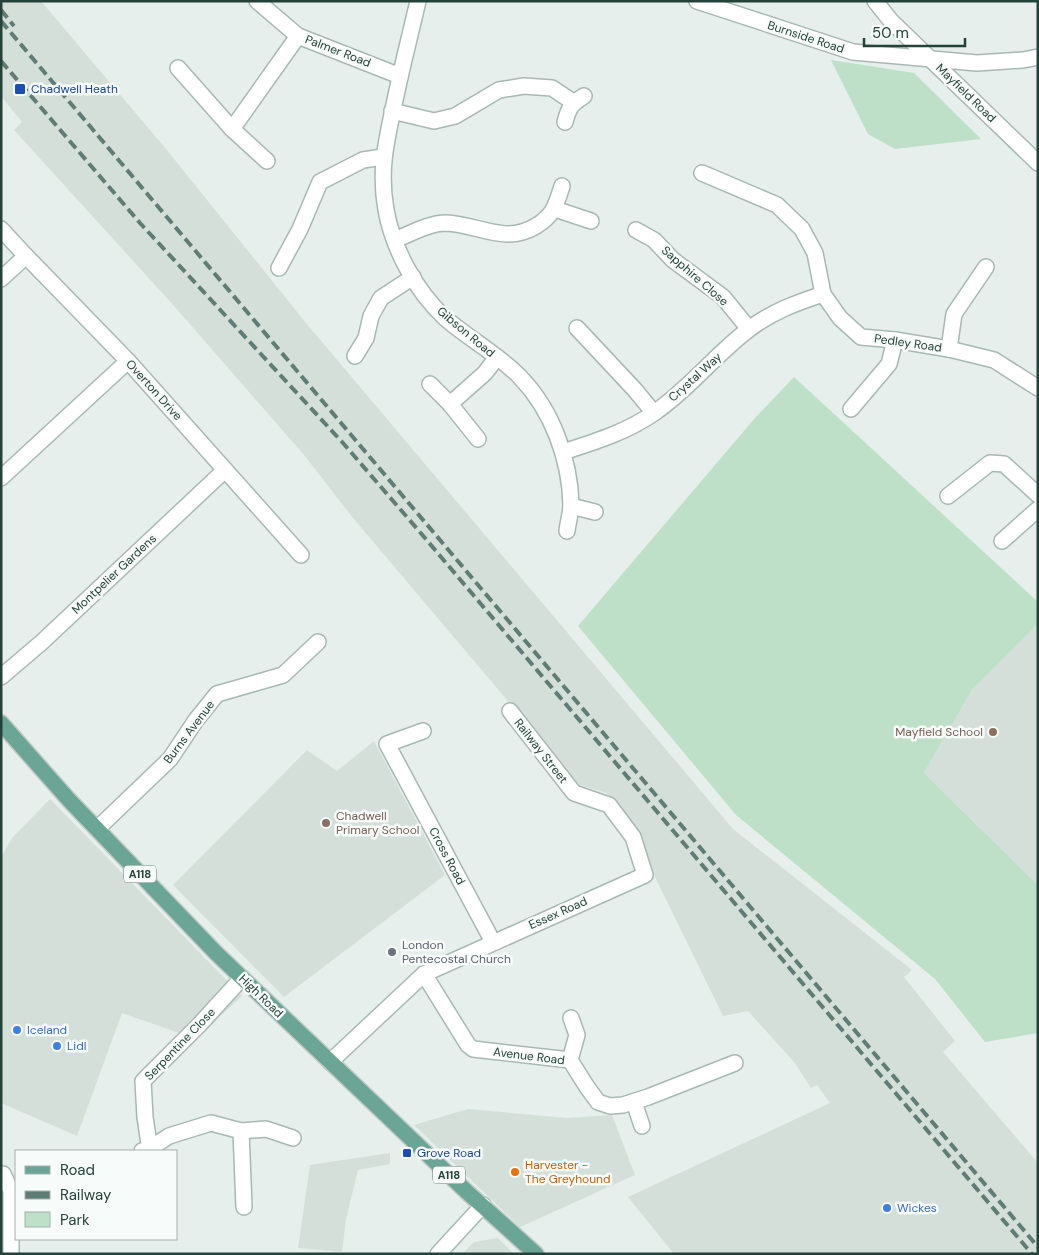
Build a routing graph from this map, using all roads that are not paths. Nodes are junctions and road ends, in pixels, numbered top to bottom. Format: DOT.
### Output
graph roads {
  1 [pos="257,1"];
  2 [pos="418,1"];
  3 [pos="697,1"];
  4 [pos="876,1"];
  5 [pos="298,36"];
  6 [pos="1038,56"];
  7 [pos="932,60"];
  8 [pos="178,68"];
  9 [pos="400,76"];
  10 [pos="392,111"];
  11 [pos="565,122"];
  12 [pos="232,129"];
  13 [pos="383,157"];
  14 [pos="267,161"];
  15 [pos="1038,162"];
  16 [pos="702,173"];
  17 [pos="562,186"];
  18 [pos="555,209"];
  19 [pos="591,221"];
  20 [pos="1,229"];
  21 [pos="636,230"];
  22 [pos="395,240"];
  23 [pos="26,256"];
  24 [pos="986,267"];
  25 [pos="278,268"];
  26 [pos="413,277"];
  27 [pos="1,279"];
  28 [pos="823,294"];
  29 [pos="577,328"];
  30 [pos="749,329"];
  31 [pos="895,340"];
  32 [pos="949,349"];
  33 [pos="355,356"];
  34 [pos="497,357"];
  35 [pos="128,361"];
  36 [pos="430,384"];
  37 [pos="1038,388"];
  38 [pos="450,404"];
  39 [pos="851,410"];
  40 [pos="654,413"];
  41 [pos="478,439"];
  42 [pos="563,452"];
  43 [pos="225,470"];
  44 [pos="1,478"];
  45 [pos="1038,495"];
  46 [pos="948,496"];
  47 [pos="571,506"];
  48 [pos="1038,509"];
  49 [pos="595,512"];
  50 [pos="567,531"];
  51 [pos="1002,541"];
  52 [pos="302,554"];
  53 [pos="318,642"];
  54 [pos="1,677"];
  55 [pos="510,711"];
  56 [pos="2,726"];
  57 [pos="423,731"];
  58 [pos="97,829"];
  59 [pos="645,874"];
  60 [pos="493,942"];
  61 [pos="424,974"];
  62 [pos="242,978"];
  63 [pos="571,1018"];
  64 [pos="570,1060"];
  65 [pos="330,1062"];
  66 [pos="735,1063"];
  67 [pos="634,1102"];
  68 [pos="642,1126"];
  69 [pos="240,1131"];
  70 [pos="293,1138"];
  71 [pos="147,1150"];
  72 [pos="148,1150"];
  73 [pos="3,1174"];
  74 [pos="483,1206"];
  75 [pos="244,1208"];
  76 [pos="11,1254"];
  77 [pos="438,1254"];
  78 [pos="536,1254"];
  1 -- 5 [label="street, Palmer Road"];
  2 -- 9 [label="street, Gibson Road"];
  3 -- 7 [label="street, Burnside Road"];
  4 -- 7 [label="street, Mayfield Road"];
  5 -- 9 [label="street, Palmer Road"];
  5 -- 12 [label="street"];
  6 -- 7 [label="street, Burnside Road"];
  7 -- 15 [label="street, Mayfield Road"];
  8 -- 12 [label="street"];
  9 -- 10 [label="street, Gibson Road"];
  10 -- 11 [label="street"];
  10 -- 13 [label="street, Gibson Road"];
  12 -- 14 [label="street"];
  13 -- 22 [label="street, Gibson Road"];
  13 -- 25 [label="street"];
  16 -- 28 [label="street, Pedley Road"];
  17 -- 18 [label="street"];
  18 -- 19 [label="street"];
  18 -- 22 [label="street"];
  20 -- 23 [label="street, Overton Drive"];
  21 -- 30 [label="street, Sapphire Close"];
  22 -- 26 [label="street, Gibson Road"];
  23 -- 27 [label="street"];
  23 -- 35 [label="street, Overton Drive"];
  24 -- 32 [label="street"];
  26 -- 33 [label="street"];
  26 -- 34 [label="street, Gibson Road"];
  28 -- 30 [label="street, Crystal Way"];
  28 -- 31 [label="street, Pedley Road"];
  29 -- 40 [label="street"];
  30 -- 40 [label="street, Crystal Way"];
  31 -- 32 [label="street, Pedley Road"];
  31 -- 39 [label="street"];
  32 -- 37 [label="street, Pedley Road"];
  34 -- 38 [label="street"];
  34 -- 42 [label="street, Gibson Road"];
  35 -- 43 [label="street, Overton Drive"];
  35 -- 44 [label="street"];
  36 -- 38 [label="street"];
  38 -- 41 [label="street"];
  40 -- 42 [label="street, Crystal Way"];
  42 -- 47 [label="street, Gibson Road"];
  43 -- 52 [label="street, Overton Drive"];
  43 -- 54 [label="street, Montpelier Gardens"];
  45 -- 46 [label="street"];
  47 -- 49 [label="street"];
  47 -- 50 [label="street, Gibson Road"];
  48 -- 51 [label="street"];
  53 -- 58 [label="street, Burns Avenue"];
  55 -- 59 [label="street, Railway Street"];
  56 -- 58 [label="main road, High Road / A118"];
  57 -- 60 [label="street, Cross Road"];
  58 -- 62 [label="main road, High Road / A118"];
  59 -- 60 [label="street, Essex Road"];
  60 -- 61 [label="street, Essex Road"];
  61 -- 64 [label="street, Avenue Road"];
  61 -- 65 [label="street, Essex Road"];
  62 -- 65 [label="main road, High Road / A118"];
  62 -- 71 [label="street, Serpentine Close"];
  63 -- 64 [label="street"];
  64 -- 67 [label="street, Avenue Road"];
  65 -- 74 [label="main road, High Road / A118"];
  66 -- 67 [label="street, Avenue Road"];
  67 -- 68 [label="street"];
  69 -- 70 [label="street, Serpentine Close"];
  69 -- 72 [label="street, Serpentine Close"];
  69 -- 75 [label="street"];
  73 -- 76 [label="street"];
  74 -- 77 [label="street"];
  74 -- 78 [label="main road, High Road / A118"];
}
